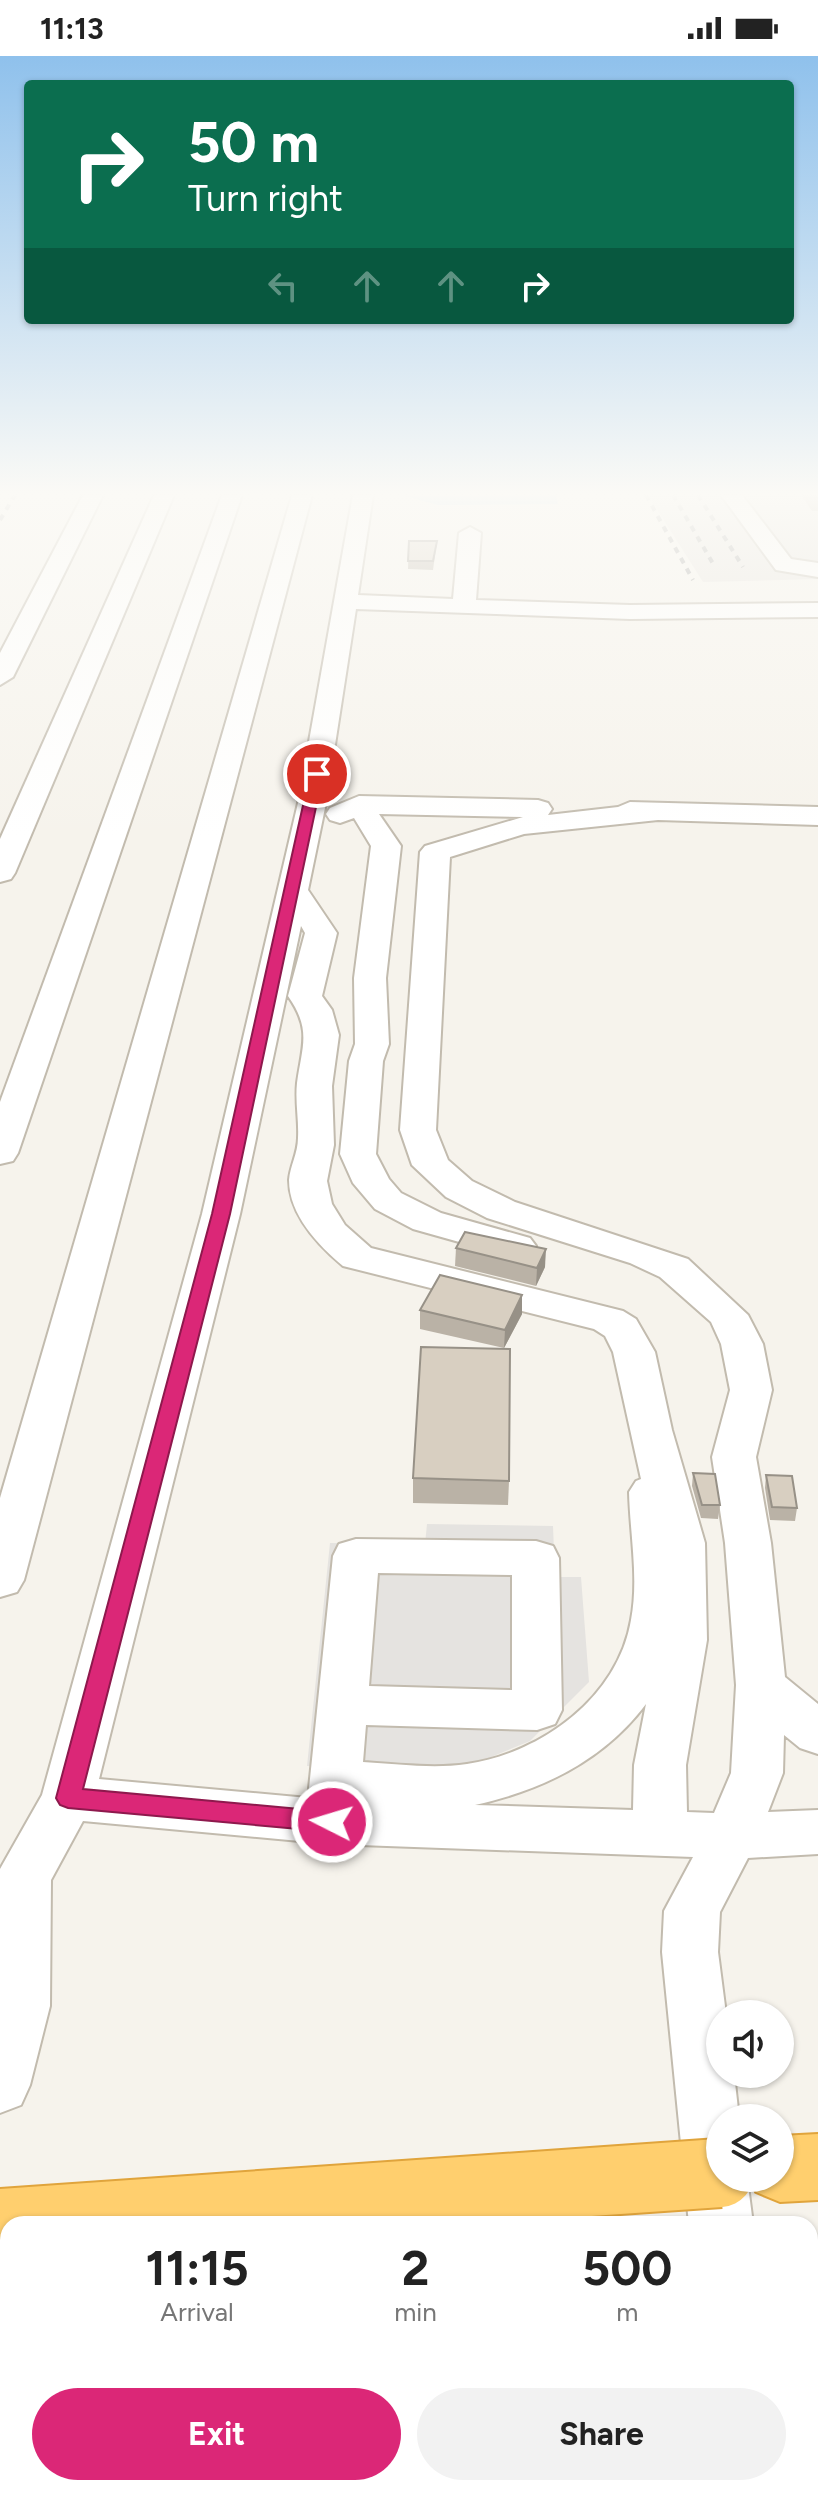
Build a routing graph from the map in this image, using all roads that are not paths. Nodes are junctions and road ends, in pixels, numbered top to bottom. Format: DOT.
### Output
graph roads {
  1 [pos="35,609"];
  2 [pos="115,609"];
  3 [pos="192,609"];
  4 [pos="270,609"];
  5 [pos="346,609"];
  6 [pos="543,609"];
  7 [pos="818,610"];
  8 [pos="630,612"];
  9 [pos="818,623"];
  10 [pos="0,677"];
  11 [pos="359,805"];
  12 [pos="657,812"];
  13 [pos="309,814"];
  14 [pos="818,816"];
  15 [pos="0,873"];
  16 [pos="292,889"];
  17 [pos="333,998"];
  18 [pos="0,1153"];
  19 [pos="706,1292"];
  20 [pos="650,1430"];
  21 [pos="0,1580"];
  22 [pos="761,1685"];
  23 [pos="342,1705"];
  24 [pos="818,1734"];
  25 [pos="68,1798"];
  26 [pos="334,1802"];
  27 [pos="818,1832"];
  28 [pos="660,1833"];
  29 [pos="732,1836"];
  30 [pos="8,1890"];
  31 [pos="0,2085"];
  32 [pos="818,2167"];
  33 [pos="794,2168"];
  34 [pos="706,2174"];
  35 [pos="101,2216"];
  36 [pos="720,2216"];
  1 -- 10 [label="street"];
  2 -- 15 [label="street"];
  3 -- 18 [label="street"];
  4 -- 21 [label="street"];
  5 -- 13 [label="street"];
  6 -- 8 [label="street"];
  7 -- 8 [label="street"];
  8 -- 9 [label="street"];
  11 -- 12 [label="street"];
  11 -- 13 [label="street"];
  11 -- 17 [label="street"];
  11 -- 19 [label="street"];
  12 -- 14 [label="street"];
  12 -- 19 [label="street"];
  13 -- 16 [label="street"];
  16 -- 17 [label="street"];
  16 -- 25 [label="street"];
  17 -- 20 [label="street"];
  19 -- 22 [label="street"];
  20 -- 26 [label="street"];
  20 -- 28 [label="street"];
  22 -- 24 [label="street"];
  22 -- 29 [label="street"];
  23 -- 23 [label="street"];
  23 -- 26 [label="street"];
  25 -- 26 [label="street"];
  25 -- 30 [label="street"];
  26 -- 28 [label="street"];
  27 -- 29 [label="street"];
  28 -- 29 [label="street"];
  29 -- 36 [label="street"];
  30 -- 31 [label="street"];
  32 -- 33 [label="highway"];
  34 -- 35 [label="highway, bridge"];
}
